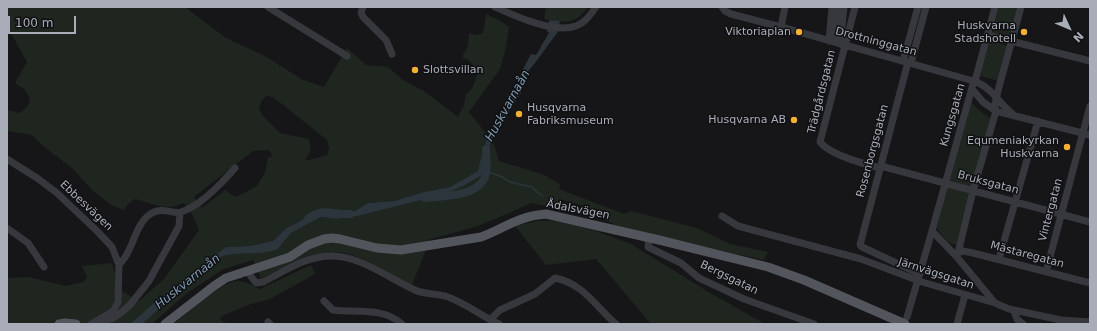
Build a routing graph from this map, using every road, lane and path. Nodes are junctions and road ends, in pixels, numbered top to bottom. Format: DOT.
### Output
graph roads {
  1 [pos="268,7"];
  2 [pos="363,7"];
  3 [pos="495,7"];
  4 [pos="596,7"];
  5 [pos="722,7"];
  6 [pos="785,7"];
  7 [pos="832,7"];
  8 [pos="838,7"];
  9 [pos="845,7"];
  10 [pos="918,7"];
  11 [pos="926,7"];
  12 [pos="995,7"];
  13 [pos="1021,7"];
  14 [pos="855,8"];
  15 [pos="914,19"];
  16 [pos="922,21"];
  17 [pos="781,27"];
  18 [pos="987,35"];
  19 [pos="1012,42"];
  20 [pos="837,43"];
  21 [pos="392,54"];
  22 [pos="347,56"];
  23 [pos="1090,61"];
  24 [pos="907,62"];
  25 [pos="972,84"];
  26 [pos="994,105"];
  27 [pos="1090,106"];
  28 [pos="1015,116"];
  29 [pos="1038,121"];
  30 [pos="1086,134"];
  31 [pos="7,159"];
  32 [pos="880,167"];
  33 [pos="235,168"];
  34 [pos="945,183"];
  35 [pos="973,191"];
  36 [pos="1015,202"];
  37 [pos="180,213"];
  38 [pos="1061,214"];
  39 [pos="722,216"];
  40 [pos="1090,222"];
  41 [pos="7,228"];
  42 [pos="932,231"];
  43 [pos="649,238"];
  44 [pos="957,255"];
  45 [pos="999,259"];
  46 [pos="119,265"];
  47 [pos="44,267"];
  48 [pos="247,271"];
  49 [pos="1046,272"];
  50 [pos="919,277"];
  51 [pos="1090,283"];
  52 [pos="965,295"];
  53 [pos="324,301"];
  54 [pos="994,304"];
  55 [pos="1016,311"];
  56 [pos="490,320"];
  57 [pos="906,320"];
  58 [pos="1090,322"];
  59 [pos="92,323"];
  60 [pos="59,324"];
  61 [pos="76,324"];
  62 [pos="165,324"];
  63 [pos="402,324"];
  64 [pos="499,324"];
  65 [pos="616,324"];
  66 [pos="814,324"];
  67 [pos="957,324"];
  68 [pos="1023,324"];
  1 -- 22 [label="street"];
  2 -- 21 [label="street"];
  3 -- 4 [label="street"];
  5 -- 17 [label="street, Drottninggatan"];
  6 -- 17 [label="street"];
  7 -- 20 [label="street"];
  8 -- 20 [label="street"];
  9 -- 14 [label="street"];
  9 -- 20 [label="street"];
  10 -- 15 [label="street"];
  11 -- 16 [label="street, Rosenborgsgatan"];
  12 -- 18 [label="street, Kungsgatan"];
  13 -- 19 [label="street"];
  14 -- 20 [label="street, Trädgårdsgatan"];
  15 -- 16 [label="street"];
  15 -- 24 [label="street"];
  16 -- 24 [label="street, Rosenborgsgatan"];
  17 -- 20 [label="street, Drottninggatan"];
  18 -- 19 [label="street"];
  18 -- 25 [label="street, Kungsgatan"];
  19 -- 23 [label="street"];
  19 -- 26 [label="street"];
  20 -- 24 [label="street, Drottninggatan"];
  20 -- 32 [label="street, Trädgårdsgatan"];
  24 -- 25 [label="street, Drottninggatan"];
  24 -- 32 [label="street, Rosenborgsgatan"];
  25 -- 26 [label="street, Drottninggatan"];
  25 -- 26 [label="street, Drottninggatan"];
  25 -- 34 [label="street, Kungsgatan"];
  26 -- 28 [label="street, Drottninggatan"];
  26 -- 28 [label="street, Drottninggatan"];
  26 -- 35 [label="street"];
  27 -- 30 [label="street, Vintergatan"];
  28 -- 29 [label="street, Drottninggatan"];
  29 -- 30 [label="street, Drottninggatan"];
  29 -- 36 [label="street"];
  30 -- 38 [label="street, Vintergatan"];
  31 -- 46 [label="street, Ebbesvägen"];
  32 -- 34 [label="street, Bruksgatan"];
  32 -- 50 [label="street, Rosenborgsgatan"];
  33 -- 37 [label="street"];
  34 -- 35 [label="street, Bruksgatan"];
  34 -- 42 [label="street, Kungsgatan"];
  35 -- 36 [label="street, Bruksgatan"];
  35 -- 44 [label="street"];
  36 -- 38 [label="street, Bruksgatan"];
  36 -- 45 [label="street"];
  37 -- 46 [label="street"];
  37 -- 59 [label="street"];
  38 -- 40 [label="street, Bruksgatan"];
  38 -- 49 [label="street, Vintergatan"];
  39 -- 50 [label="street, Järnvägsgatan"];
  41 -- 47 [label="street"];
  42 -- 44 [label="street"];
  42 -- 50 [label="street, Kungsgatan"];
  43 -- 48 [label="main road, Ådalsvägen"];
  43 -- 57 [label="main road, Ådalsvägen"];
  43 -- 66 [label="street, Bergsgatan"];
  44 -- 45 [label="street, Mästaregatan"];
  44 -- 54 [label="street"];
  45 -- 49 [label="street, Mästaregatan"];
  46 -- 59 [label="street, Ebbesvägen"];
  48 -- 56 [label="street"];
  48 -- 62 [label="main road, Ådalsvägen"];
  49 -- 51 [label="street, Mästaregatan"];
  50 -- 52 [label="street, Järnvägsgatan"];
  50 -- 57 [label="street, Kungsgatan"];
  52 -- 54 [label="street, Järnvägsgatan"];
  52 -- 67 [label="street"];
  53 -- 63 [label="street"];
  54 -- 55 [label="street, Järnvägsgatan"];
  55 -- 58 [label="street, Järnvägsgatan"];
  55 -- 68 [label="street"];
  56 -- 64 [label="street"];
  56 -- 65 [label="street"];
  60 -- 61 [label="main road"];
}
